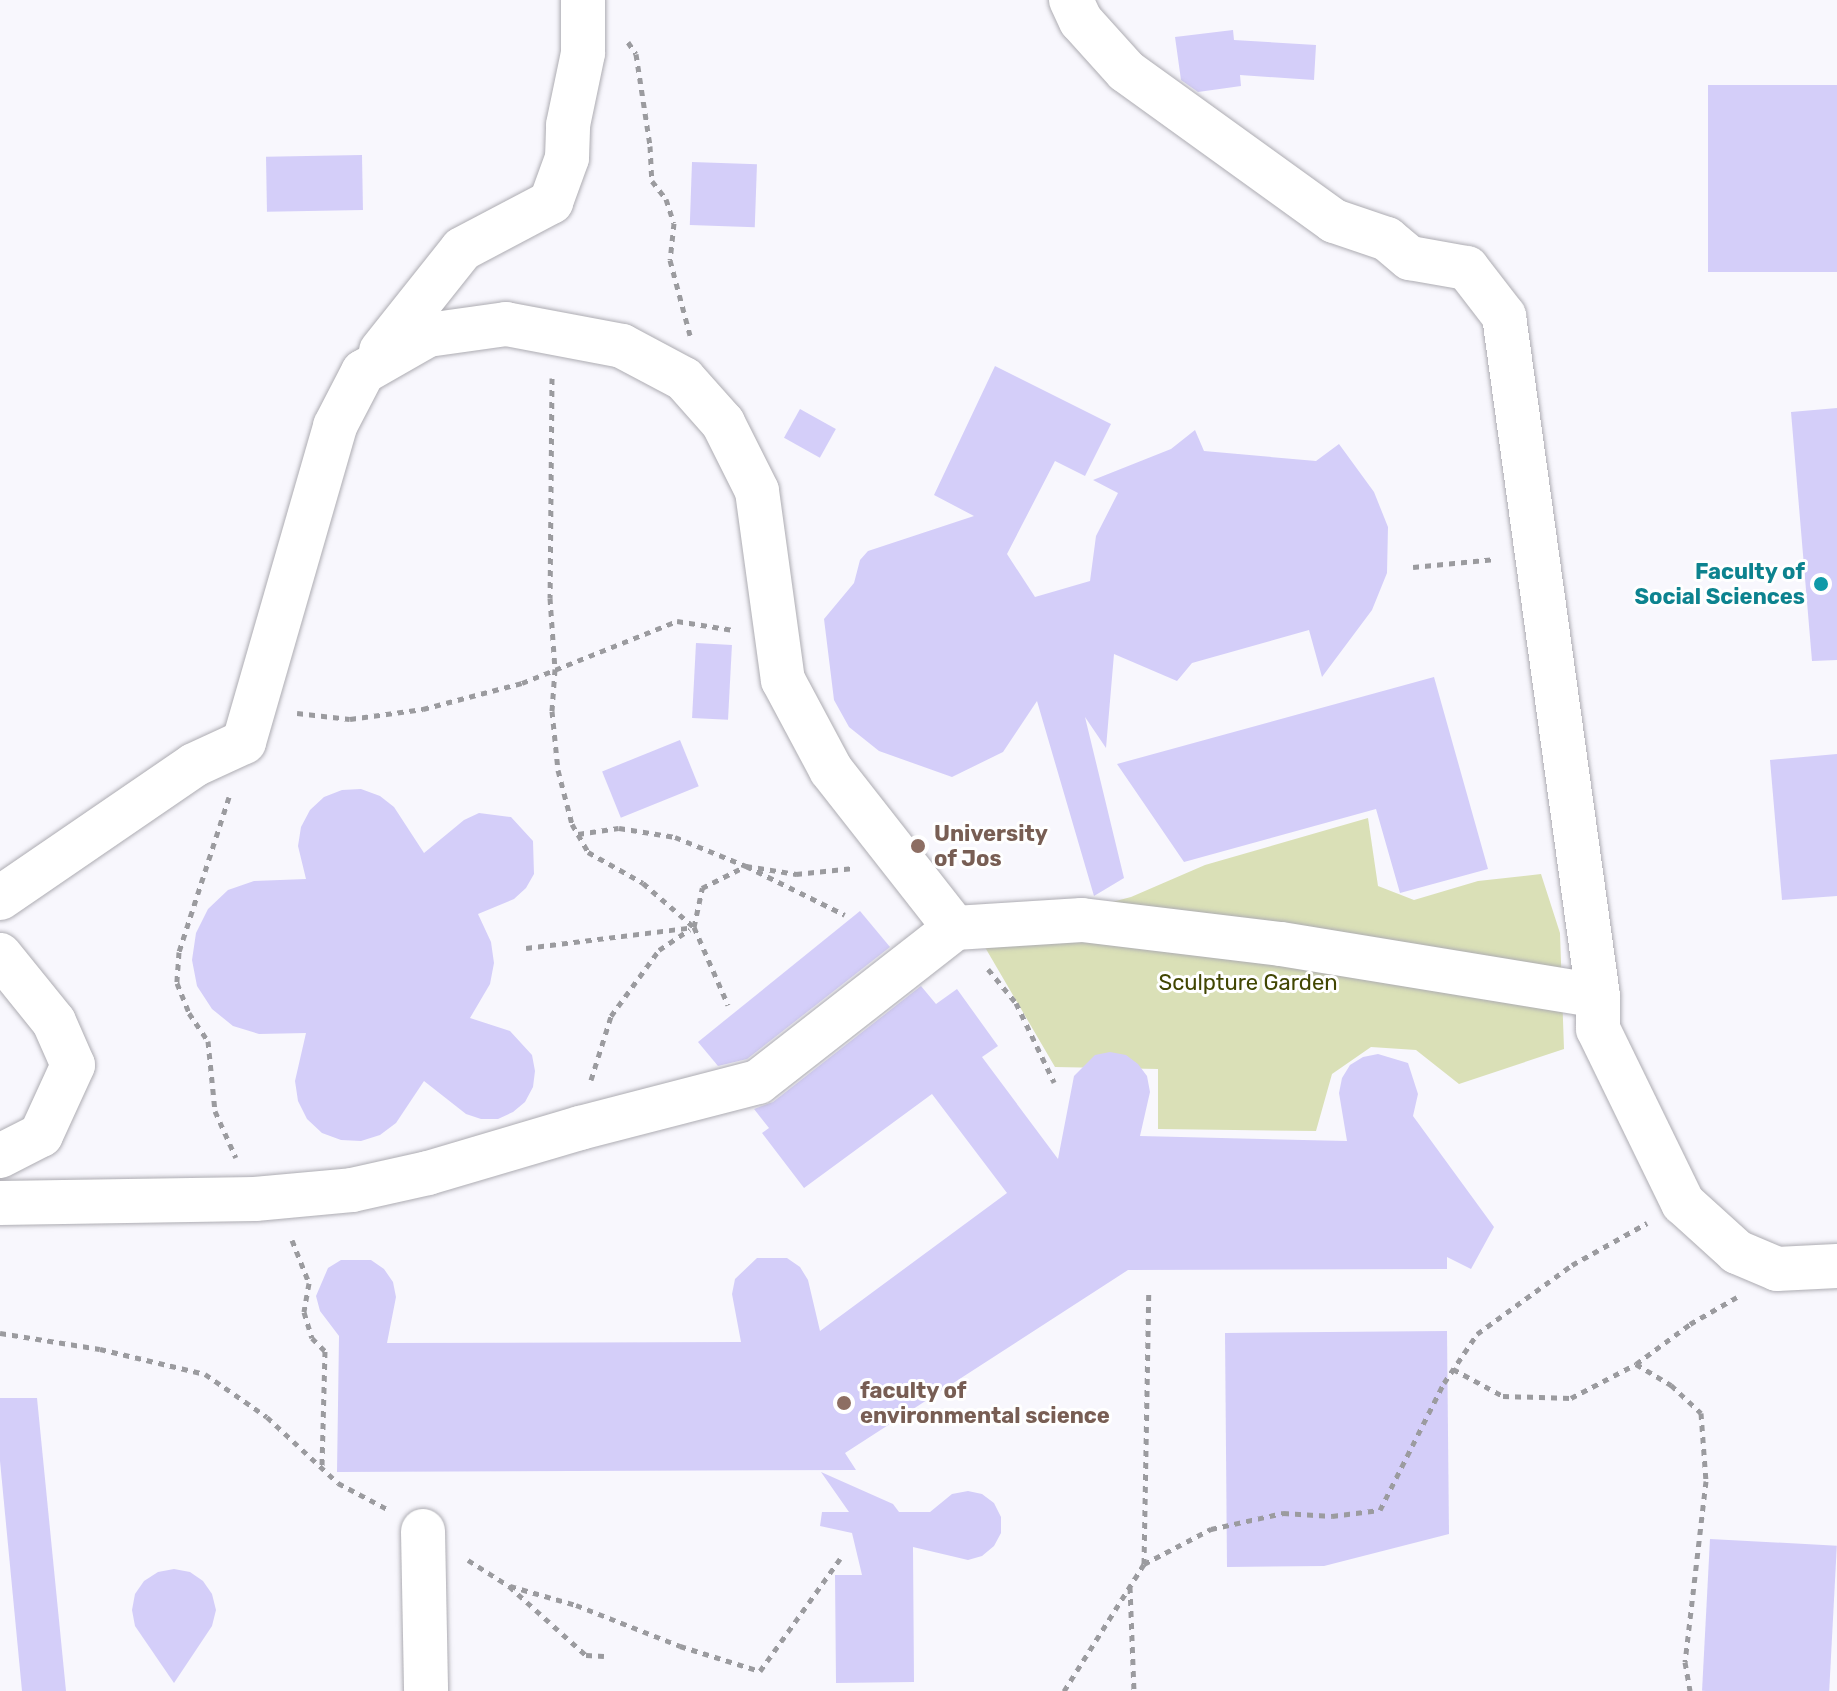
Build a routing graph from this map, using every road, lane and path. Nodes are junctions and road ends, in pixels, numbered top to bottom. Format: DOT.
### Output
graph roads {
  1 [pos="1071,0"];
  2 [pos="583,2"];
  3 [pos="556,333"];
  4 [pos="363,372"];
  5 [pos="691,388"];
  6 [pos="1537,555"];
  7 [pos="1413,567"];
  8 [pos="739,633"];
  9 [pos="555,669"];
  10 [pos="244,742"];
  11 [pos="578,834"];
  12 [pos="905,864"];
  13 [pos="746,866"];
  14 [pos="0,898"];
  15 [pos="845,915"];
  16 [pos="694,927"];
  17 [pos="955,928"];
  18 [pos="526,948"];
  19 [pos="0,955"];
  20 [pos="1598,996"];
  21 [pos="728,1005"];
  22 [pos="1054,1082"];
  23 [pos="580,1128"];
  24 [pos="0,1156"];
  25 [pos="255,1199"];
  26 [pos="0,1203"];
  27 [pos="1683,1203"];
  28 [pos="1837,1266"];
  29 [pos="1777,1269"];
  30 [pos="1149,1291"];
  31 [pos="0,1333"];
  32 [pos="1636,1364"];
  33 [pos="1453,1369"];
  34 [pos="322,1469"];
  35 [pos="423,1531"];
  36 [pos="840,1559"];
  37 [pos="1144,1564"];
  38 [pos="509,1586"];
  39 [pos="1130,1586"];
  40 [pos="604,1656"];
  41 [pos="426,1691"];
  42 [pos="1064,1691"];
  43 [pos="1134,1691"];
  44 [pos="1690,1691"];
  1 -- 6 [label="lane"];
  2 -- 4 [label="lane"];
  2 -- 5 [label="path"];
  3 -- 4 [label="lane"];
  3 -- 5 [label="lane"];
  3 -- 9 [label="path"];
  4 -- 10 [label="lane"];
  5 -- 12 [label="lane"];
  6 -- 7 [label="path"];
  6 -- 20 [label="lane"];
  8 -- 9 [label="path"];
  9 -- 10 [label="path"];
  9 -- 11 [label="path"];
  10 -- 14 [label="lane"];
  10 -- 25 [label="path"];
  11 -- 13 [label="path"];
  11 -- 16 [label="path"];
  12 -- 13 [label="path"];
  12 -- 17 [label="lane"];
  13 -- 15 [label="path"];
  13 -- 16 [label="path"];
  16 -- 18 [label="path"];
  16 -- 21 [label="path"];
  16 -- 23 [label="path"];
  17 -- 20 [label="lane"];
  17 -- 22 [label="path"];
  17 -- 23 [label="lane"];
  19 -- 24 [label="lane"];
  20 -- 27 [label="lane"];
  23 -- 25 [label="lane"];
  25 -- 26 [label="lane"];
  25 -- 34 [label="path"];
  27 -- 29 [label="lane"];
  27 -- 33 [label="path"];
  28 -- 29 [label="lane"];
  29 -- 32 [label="path"];
  30 -- 37 [label="path"];
  31 -- 34 [label="path"];
  32 -- 33 [label="path"];
  32 -- 44 [label="path"];
  33 -- 37 [label="path"];
  34 -- 35 [label="path"];
  35 -- 38 [label="path"];
  35 -- 41 [label="lane"];
  36 -- 38 [label="path"];
  37 -- 39 [label="path"];
  38 -- 40 [label="path"];
  39 -- 42 [label="path"];
  39 -- 43 [label="path"];
}
